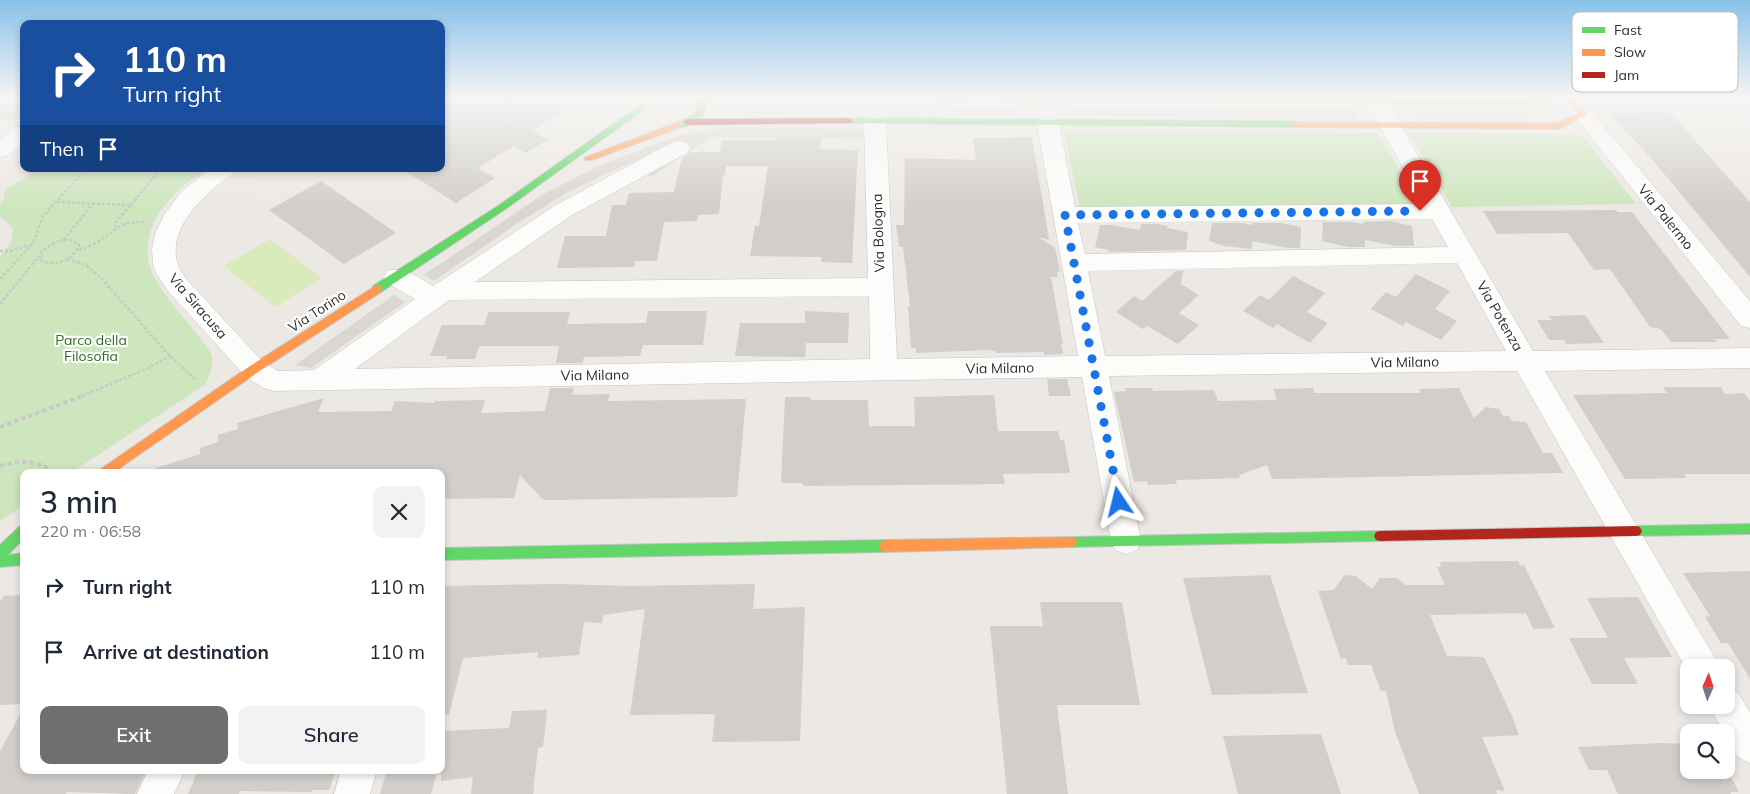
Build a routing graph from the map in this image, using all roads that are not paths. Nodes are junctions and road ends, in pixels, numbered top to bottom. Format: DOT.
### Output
graph roads {
  1 [pos="13,134"];
  2 [pos="608,134"];
  3 [pos="672,134"];
  4 [pos="678,134"];
  5 [pos="876,134"];
  6 [pos="1049,134"];
  7 [pos="1395,134"];
  8 [pos="1604,134"];
  9 [pos="0,150"];
  10 [pos="221,172"];
  11 [pos="546,176"];
  12 [pos="1439,211"];
  13 [pos="1065,215"];
  14 [pos="1465,255"];
  15 [pos="1075,263"];
  16 [pos="396,276"];
  17 [pos="880,287"];
  18 [pos="439,295"];
  19 [pos="1750,319"];
  20 [pos="1750,358"];
  21 [pos="1525,360"];
  22 [pos="1094,366"];
  23 [pos="254,369"];
  24 [pos="884,369"];
  25 [pos="320,380"];
  26 [pos="109,469"];
  27 [pos="1750,529"];
  28 [pos="1623,531"];
  29 [pos="20,534"];
  30 [pos="1126,541"];
  31 [pos="445,554"];
  32 [pos="0,556"];
  33 [pos="20,559"];
  34 [pos="0,561"];
  35 [pos="1699,659"];
  36 [pos="1731,714"];
  37 [pos="1750,745"];
  38 [pos="165,774"];
  39 [pos="358,774"];
  40 [pos="155,794"];
  41 [pos="352,794"];
  1 -- 9 [label="street"];
  2 -- 11 [label="street, Via Torino"];
  3 -- 11 [label="street, Via Torino"];
  4 -- 18 [label="street"];
  5 -- 17 [label="street, Via Bologna"];
  6 -- 13 [label="street"];
  7 -- 12 [label="street, Via Potenza"];
  8 -- 19 [label="street, Via Palermo"];
  10 -- 23 [label="street, Via Siracusa"];
  11 -- 16 [label="street, Via Torino"];
  12 -- 13 [label="street"];
  12 -- 14 [label="street, Via Potenza"];
  13 -- 15 [label="street"];
  14 -- 15 [label="street"];
  14 -- 21 [label="street, Via Potenza"];
  15 -- 22 [label="street"];
  16 -- 18 [label="street"];
  16 -- 23 [label="street, Via Torino"];
  17 -- 18 [label="street"];
  17 -- 24 [label="street, Via Bologna"];
  18 -- 25 [label="street"];
  20 -- 21 [label="street, Via Milano"];
  21 -- 22 [label="street, Via Milano"];
  21 -- 28 [label="street, Via Potenza"];
  22 -- 24 [label="street, Via Milano"];
  22 -- 30 [label="street"];
  23 -- 25 [label="street, Via Milano"];
  23 -- 26 [label="street, Via Torino"];
  24 -- 25 [label="street, Via Milano"];
  27 -- 28 [label="street"];
  28 -- 30 [label="street"];
  28 -- 35 [label="street, Via Potenza"];
  29 -- 32 [label="street"];
  30 -- 31 [label="street"];
  33 -- 34 [label="street"];
  36 -- 37 [label="street"];
  38 -- 40 [label="street"];
  39 -- 41 [label="street"];
}
